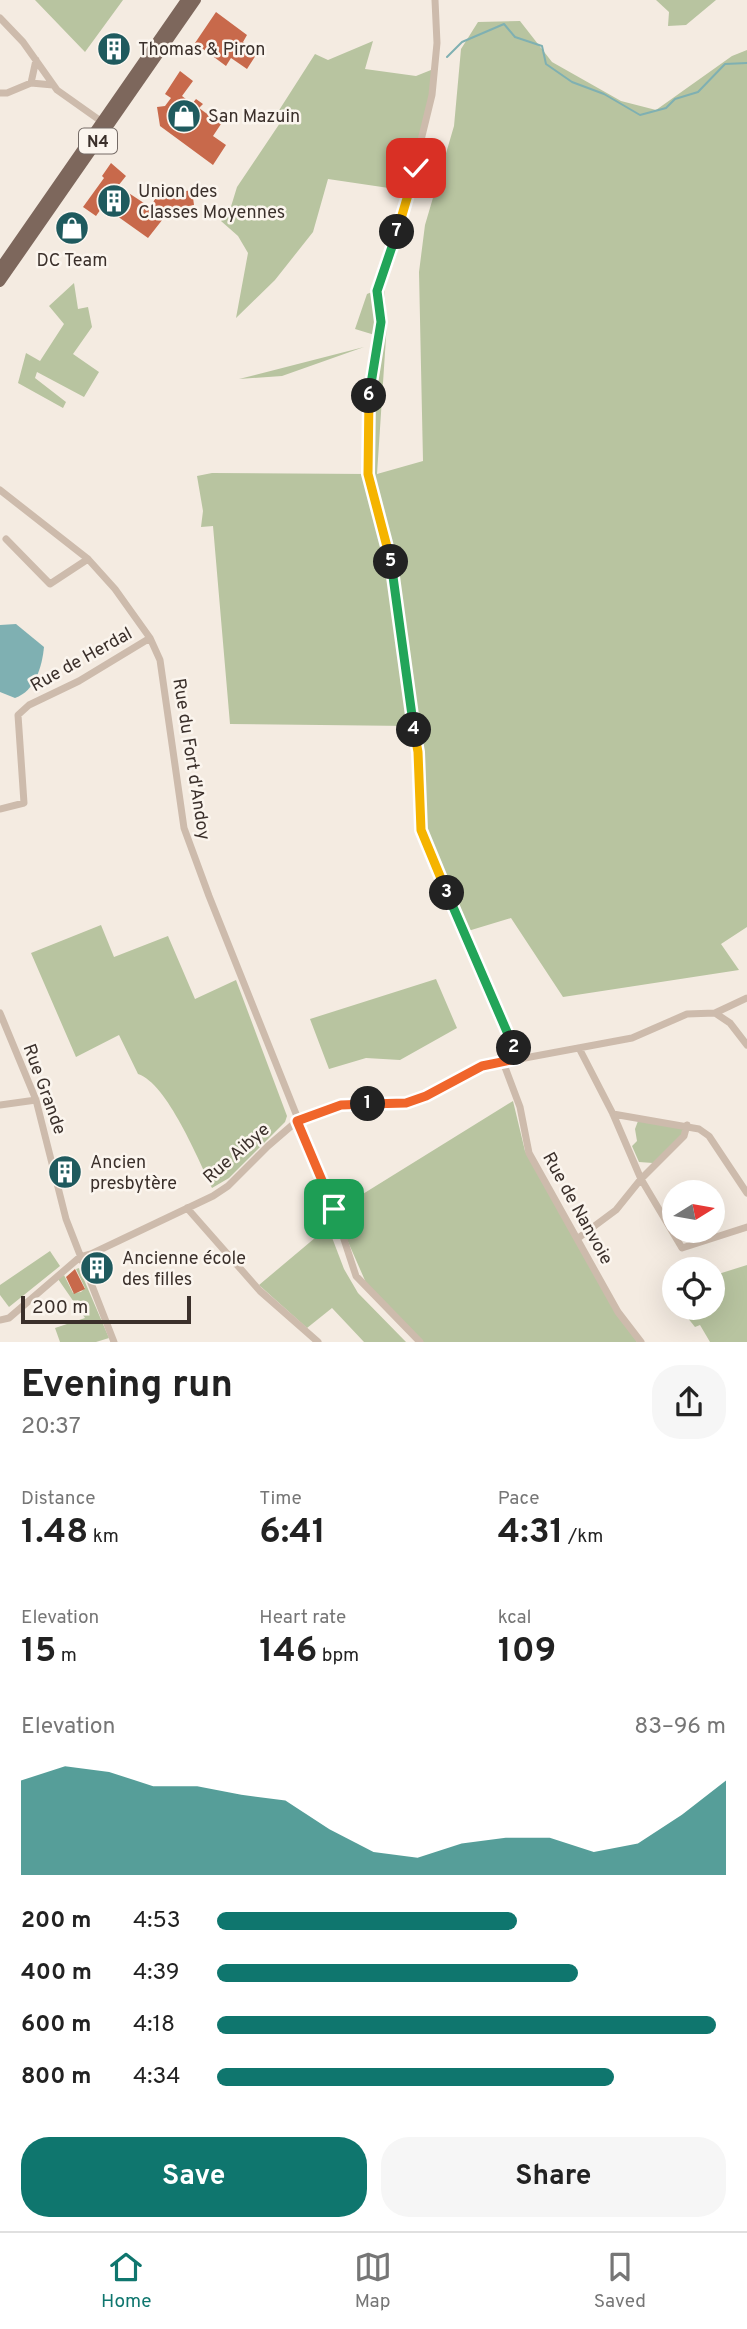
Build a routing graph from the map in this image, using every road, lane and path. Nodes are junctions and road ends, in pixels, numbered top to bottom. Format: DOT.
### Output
graph roads {
  1 [pos="186,0"];
  2 [pos="196,0"];
  3 [pos="435,0"];
  4 [pos="0,18"];
  5 [pos="36,60"];
  6 [pos="31,83"];
  7 [pos="53,85"];
  8 [pos="0,93"];
  9 [pos="105,124"];
  10 [pos="0,268"];
  11 [pos="0,282"];
  12 [pos="0,490"];
  13 [pos="6,539"];
  14 [pos="88,559"];
  15 [pos="150,638"];
  16 [pos="0,810"];
  17 [pos="747,998"];
  18 [pos="0,1013"];
  19 [pos="715,1013"];
  20 [pos="747,1045"];
  21 [pos="579,1048"];
  22 [pos="516,1059"];
  23 [pos="503,1062"];
  24 [pos="36,1100"];
  25 [pos="0,1105"];
  26 [pos="613,1114"];
  27 [pos="297,1121"];
  28 [pos="687,1125"];
  29 [pos="641,1179"];
  30 [pos="747,1193"];
  31 [pos="187,1208"];
  32 [pos="747,1227"];
  33 [pos="577,1239"];
  34 [pos="80,1257"];
  35 [pos="0,1320"];
  36 [pos="114,1342"];
  37 [pos="318,1342"];
  38 [pos="420,1342"];
  39 [pos="641,1342"];
  1 -- 9 [label="main road, N4"];
  2 -- 9 [label="main road, N4"];
  3 -- 22 [label="street"];
  4 -- 5 [label="street"];
  5 -- 6 [label="street"];
  5 -- 7 [label="street"];
  6 -- 7 [label="street"];
  6 -- 8 [label="street"];
  7 -- 9 [label="street"];
  9 -- 10 [label="main road, N4"];
  9 -- 11 [label="main road, N4"];
  12 -- 14 [label="street, Rue du Fort d'Andoy"];
  13 -- 14 [label="street"];
  14 -- 15 [label="street, Rue du Fort d'Andoy"];
  15 -- 16 [label="street, Rue de Herdal"];
  15 -- 27 [label="street, Rue du Fort d'Andoy"];
  17 -- 19 [label="street"];
  18 -- 24 [label="street, Rue Grande"];
  19 -- 20 [label="street"];
  19 -- 21 [label="street"];
  21 -- 22 [label="street"];
  21 -- 26 [label="street"];
  22 -- 23 [label="street"];
  23 -- 27 [label="street"];
  23 -- 33 [label="street, Rue de Nanvoie"];
  24 -- 25 [label="street"];
  24 -- 34 [label="street, Rue Grande"];
  26 -- 28 [label="street"];
  26 -- 29 [label="street"];
  27 -- 31 [label="street, Rue Aibye"];
  27 -- 38 [label="street, Rue du Fort d'Andoy"];
  28 -- 29 [label="street"];
  28 -- 30 [label="street"];
  29 -- 32 [label="street"];
  29 -- 33 [label="street"];
  31 -- 34 [label="street, Rue Aibye"];
  31 -- 37 [label="street"];
  33 -- 39 [label="street, Rue de Nanvoie"];
  34 -- 35 [label="street, Rue Aibye"];
  34 -- 36 [label="street, Rue Grande"];
}
